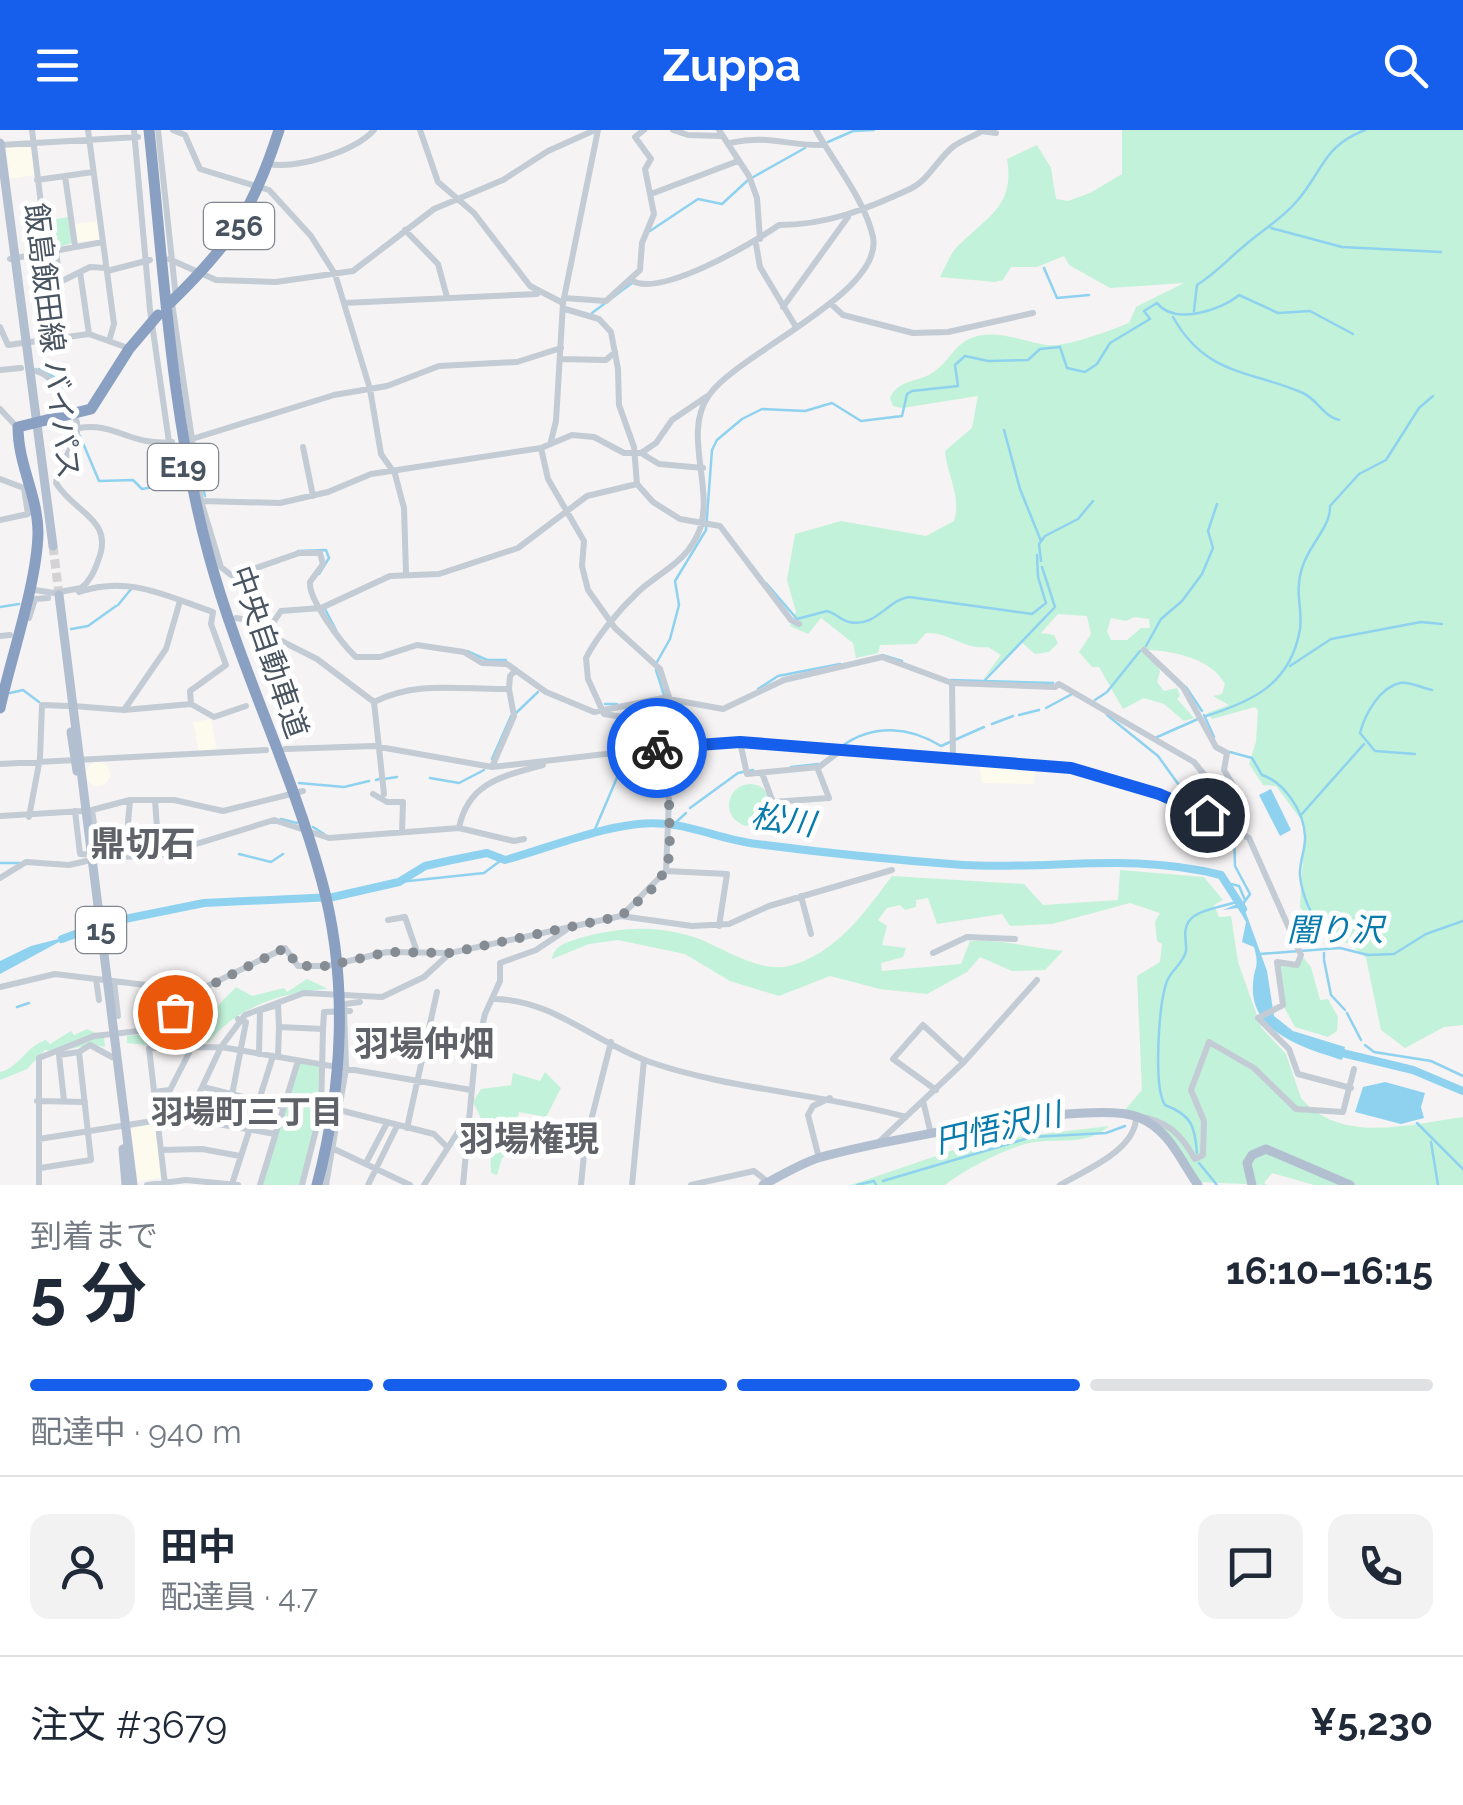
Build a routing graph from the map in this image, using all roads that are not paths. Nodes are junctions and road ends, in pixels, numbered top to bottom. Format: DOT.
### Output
graph roads {
  1 [pos="32,130"];
  2 [pos="88,130"];
  3 [pos="171,130"];
  4 [pos="279,130"];
  5 [pos="374,130"];
  6 [pos="420,130"];
  7 [pos="596,130"];
  8 [pos="644,130"];
  9 [pos="673,130"];
  10 [pos="816,130"];
  11 [pos="981,131"];
  12 [pos="720,132"];
  13 [pos="147,133"];
  14 [pos="996,133"];
  15 [pos="89,140"];
  16 [pos="32,141"];
  17 [pos="730,142"];
  18 [pos="0,144"];
  19 [pos="824,145"];
  20 [pos="738,160"];
  21 [pos="268,164"];
  22 [pos="93,172"];
  23 [pos="65,176"];
  24 [pos="0,180"];
  25 [pos="37,180"];
  26 [pos="260,185"];
  27 [pos="651,194"];
  28 [pos="3,199"];
  29 [pos="458,201"];
  30 [pos="861,209"];
  31 [pos="848,216"];
  32 [pos="405,230"];
  33 [pos="758,241"];
  34 [pos="103,242"];
  35 [pos="75,246"];
  36 [pos="52,252"];
  37 [pos="13,258"];
  38 [pos="171,259"];
  39 [pos="148,260"];
  40 [pos="107,269"];
  41 [pos="80,272"];
  42 [pos="202,273"];
  43 [pos="335,274"];
  44 [pos="60,281"];
  45 [pos="632,282"];
  46 [pos="538,294"];
  47 [pos="447,297"];
  48 [pos="173,301"];
  49 [pos="344,303"];
  50 [pos="564,303"];
  51 [pos="830,304"];
  52 [pos="783,306"];
  53 [pos="1032,313"];
  54 [pos="155,318"];
  55 [pos="0,326"];
  56 [pos="796,328"];
  57 [pos="89,334"];
  58 [pos="65,336"];
  59 [pos="109,340"];
  60 [pos="24,342"];
  61 [pos="4,345"];
  62 [pos="562,348"];
  63 [pos="129,349"];
  64 [pos="615,351"];
  65 [pos="560,359"];
  66 [pos="26,369"];
  67 [pos="0,370"];
  68 [pos="370,389"];
  69 [pos="708,396"];
  70 [pos="0,409"];
  71 [pos="34,421"];
  72 [pos="77,422"];
  73 [pos="18,428"];
  74 [pos="190,439"];
  75 [pos="551,441"];
  76 [pos="303,447"];
  77 [pos="541,448"];
  78 [pos="637,454"];
  79 [pos="706,465"];
  80 [pos="391,471"];
  81 [pos="0,479"];
  82 [pos="637,484"];
  83 [pos="26,485"];
  84 [pos="313,496"];
  85 [pos="201,500"];
  86 [pos="568,510"];
  87 [pos="0,520"];
  88 [pos="704,525"];
  89 [pos="50,546"];
  90 [pos="406,572"];
  91 [pos="27,588"];
  92 [pos="56,596"];
  93 [pos="180,601"];
  94 [pos="321,608"];
  95 [pos="613,622"];
  96 [pos="799,624"];
  97 [pos="0,636"];
  98 [pos="10,636"];
  99 [pos="1144,650"];
  100 [pos="9,667"];
  101 [pos="516,670"];
  102 [pos="952,683"];
  103 [pos="509,689"];
  104 [pos="667,698"];
  105 [pos="374,702"];
  106 [pos="190,704"];
  107 [pos="70,706"];
  108 [pos="246,706"];
  109 [pos="0,708"];
  110 [pos="600,709"];
  111 [pos="124,710"];
  112 [pos="740,742"];
  113 [pos="380,747"];
  114 [pos="286,749"];
  115 [pos="650,749"];
  116 [pos="266,750"];
  117 [pos="841,750"];
  118 [pos="953,758"];
  119 [pos="77,760"];
  120 [pos="563,760"];
  121 [pos="39,762"];
  122 [pos="0,764"];
  123 [pos="817,767"];
  124 [pos="492,768"];
  125 [pos="762,773"];
  126 [pos="293,789"];
  127 [pos="373,794"];
  128 [pos="384,794"];
  129 [pos="130,800"];
  130 [pos="155,800"];
  131 [pos="1191,803"];
  132 [pos="85,812"];
  133 [pos="0,816"];
  134 [pos="29,817"];
  135 [pos="1228,822"];
  136 [pos="157,828"];
  137 [pos="459,828"];
  138 [pos="402,832"];
  139 [pos="96,836"];
  140 [pos="524,839"];
  141 [pos="126,845"];
  142 [pos="98,858"];
  143 [pos="892,870"];
  144 [pos="666,871"];
  145 [pos="0,878"];
  146 [pos="801,896"];
  147 [pos="621,916"];
  148 [pos="388,920"];
  149 [pos="571,926"];
  150 [pos="719,926"];
  151 [pos="811,934"];
  152 [pos="1016,939"];
  153 [pos="417,952"];
  154 [pos="450,953"];
  155 [pos="933,953"];
  156 [pos="96,980"];
  157 [pos="1038,980"];
  158 [pos="114,982"];
  159 [pos="0,987"];
  160 [pos="437,992"];
  161 [pos="195,994"];
  162 [pos="394,994"];
  163 [pos="494,999"];
  164 [pos="99,1000"];
  165 [pos="332,1005"];
  166 [pos="350,1011"];
  167 [pos="118,1016"];
  168 [pos="238,1019"];
  169 [pos="278,1027"];
  170 [pos="323,1029"];
  171 [pos="177,1030"];
  172 [pos="610,1042"];
  173 [pos="221,1047"];
  174 [pos="191,1048"];
  175 [pos="113,1050"];
  176 [pos="241,1050"];
  177 [pos="79,1052"];
  178 [pos="259,1054"];
  179 [pos="276,1057"];
  180 [pos="298,1060"];
  181 [pos="644,1060"];
  182 [pos="964,1062"];
  183 [pos="323,1065"];
  184 [pos="345,1069"];
  185 [pos="1354,1069"];
  186 [pos="416,1081"];
  187 [pos="202,1087"];
  188 [pos="1350,1088"];
  189 [pos="472,1090"];
  190 [pos="936,1090"];
  191 [pos="154,1092"];
  192 [pos="232,1095"];
  193 [pos="831,1097"];
  194 [pos="37,1100"];
  195 [pos="258,1100"];
  196 [pos="64,1101"];
  197 [pos="923,1101"];
  198 [pos="85,1102"];
  199 [pos="284,1107"];
  200 [pos="339,1110"];
  201 [pos="1136,1116"];
  202 [pos="188,1117"];
  203 [pos="906,1117"];
  204 [pos="156,1119"];
  205 [pos="466,1120"];
  206 [pos="386,1123"];
  207 [pos="123,1126"];
  208 [pos="397,1126"];
  209 [pos="250,1128"];
  210 [pos="407,1128"];
  211 [pos="88,1132"];
  212 [pos="276,1134"];
  213 [pos="932,1135"];
  214 [pos="40,1140"];
  215 [pos="877,1146"];
  216 [pos="447,1147"];
  217 [pos="332,1148"];
  218 [pos="161,1150"];
  219 [pos="240,1156"];
  220 [pos="819,1158"];
  221 [pos="366,1163"];
  222 [pos="377,1167"];
  223 [pos="40,1168"];
  224 [pos="165,1184"];
  225 [pos="765,1184"];
  226 [pos="39,1185"];
  227 [pos="130,1185"];
  228 [pos="147,1185"];
  229 [pos="234,1185"];
  230 [pos="260,1185"];
  231 [pos="302,1185"];
  232 [pos="314,1185"];
  233 [pos="326,1185"];
  234 [pos="368,1185"];
  235 [pos="410,1185"];
  236 [pos="424,1185"];
  237 [pos="462,1185"];
  238 [pos="581,1185"];
  239 [pos="632,1185"];
  240 [pos="692,1185"];
  241 [pos="1060,1185"];
  242 [pos="1198,1185"];
  243 [pos="1252,1185"];
  244 [pos="1350,1185"];
  1 -- 16 [label="street"];
  2 -- 15 [label="street"];
  3 -- 13 [label="street"];
  3 -- 26 [label="street"];
  4 -- 21 [label="highway, 256"];
  5 -- 21 [label="street"];
  6 -- 29 [label="street"];
  7 -- 29 [label="street"];
  7 -- 50 [label="street"];
  8 -- 27 [label="street"];
  9 -- 12 [label="street"];
  10 -- 19 [label="street"];
  11 -- 14 [label="street"];
  11 -- 30 [label="street"];
  12 -- 17 [label="street"];
  13 -- 15 [label="street"];
  13 -- 38 [label="street"];
  13 -- 39 [label="street"];
  13 -- 126 [label="highway, 中央自動車道 / E19"];
  15 -- 16 [label="street"];
  15 -- 22 [label="street"];
  16 -- 18 [label="street"];
  16 -- 25 [label="street"];
  17 -- 19 [label="street"];
  17 -- 20 [label="street"];
  18 -- 28 [label="main road, 飯島飯田線 バイパス"];
  19 -- 30 [label="street"];
  20 -- 27 [label="street"];
  20 -- 33 [label="street"];
  21 -- 26 [label="highway, 256"];
  22 -- 23 [label="street"];
  22 -- 34 [label="street"];
  23 -- 25 [label="street"];
  23 -- 35 [label="street"];
  24 -- 28 [label="main road, 飯島飯田線 バイパス"];
  25 -- 36 [label="street"];
  26 -- 42 [label="highway, 256"];
  26 -- 43 [label="street"];
  27 -- 45 [label="street"];
  28 -- 37 [label="main road, 飯島飯田線 バイパス"];
  29 -- 32 [label="street"];
  29 -- 46 [label="street"];
  30 -- 31 [label="street"];
  30 -- 51 [label="street"];
  31 -- 33 [label="street"];
  31 -- 52 [label="street"];
  32 -- 43 [label="street"];
  32 -- 47 [label="street"];
  33 -- 45 [label="street"];
  33 -- 52 [label="street"];
  34 -- 35 [label="street"];
  34 -- 40 [label="street"];
  35 -- 36 [label="street"];
  36 -- 37 [label="street"];
  36 -- 44 [label="street"];
  37 -- 60 [label="main road, 飯島飯田線 バイパス"];
  38 -- 42 [label="street"];
  38 -- 48 [label="street"];
  39 -- 40 [label="street"];
  39 -- 54 [label="street"];
  40 -- 41 [label="street"];
  40 -- 59 [label="street"];
  41 -- 44 [label="street"];
  41 -- 57 [label="street"];
  42 -- 43 [label="street"];
  42 -- 48 [label="highway, 256"];
  43 -- 49 [label="street"];
  44 -- 58 [label="street"];
  45 -- 50 [label="street"];
  46 -- 47 [label="street"];
  46 -- 50 [label="street"];
  47 -- 49 [label="street"];
  48 -- 74 [label="street"];
  49 -- 68 [label="street"];
  50 -- 62 [label="street"];
  50 -- 64 [label="street"];
  51 -- 53 [label="street"];
  51 -- 56 [label="street"];
  52 -- 56 [label="street"];
  54 -- 63 [label="highway"];
  54 -- 72 [label="street"];
  55 -- 61 [label="street"];
  56 -- 69 [label="street"];
  57 -- 58 [label="street"];
  57 -- 59 [label="street"];
  58 -- 60 [label="street"];
  59 -- 63 [label="street"];
  60 -- 61 [label="street"];
  60 -- 66 [label="main road, 飯島飯田線 バイパス"];
  60 -- 71 [label="main road, 飯島飯田線 バイパス"];
  62 -- 65 [label="street"];
  62 -- 68 [label="street"];
  63 -- 72 [label="highway"];
  64 -- 65 [label="street"];
  64 -- 78 [label="street"];
  65 -- 75 [label="street"];
  66 -- 67 [label="street"];
  66 -- 71 [label="main road, 飯島飯田線 バイパス"];
  66 -- 72 [label="street"];
  68 -- 74 [label="street"];
  68 -- 80 [label="street"];
  69 -- 78 [label="street"];
  69 -- 79 [label="street"];
  70 -- 73 [label="street"];
  71 -- 72 [label="highway"];
  71 -- 73 [label="highway"];
  71 -- 89 [label="main road, 飯島飯田線 バイパス"];
  72 -- 91 [label="street"];
  73 -- 83 [label="highway"];
  74 -- 85 [label="street"];
  75 -- 77 [label="street"];
  75 -- 78 [label="street"];
  76 -- 84 [label="street"];
  77 -- 80 [label="street"];
  77 -- 86 [label="street"];
  78 -- 79 [label="street"];
  78 -- 82 [label="street"];
  79 -- 88 [label="street"];
  80 -- 84 [label="street"];
  80 -- 90 [label="street"];
  81 -- 83 [label="street"];
  82 -- 86 [label="street"];
  82 -- 88 [label="street"];
  83 -- 87 [label="street"];
  83 -- 91 [label="highway"];
  84 -- 85 [label="street"];
  85 -- 94 [label="street"];
  86 -- 90 [label="street"];
  86 -- 95 [label="street"];
  88 -- 95 [label="street"];
  88 -- 96 [label="street"];
  90 -- 94 [label="street"];
  91 -- 100 [label="highway"];
  92 -- 93 [label="street"];
  92 -- 100 [label="street"];
  92 -- 107 [label="main road, 15"];
  93 -- 106 [label="street"];
  93 -- 111 [label="street"];
  94 -- 101 [label="street"];
  94 -- 105 [label="street"];
  95 -- 104 [label="street"];
  95 -- 110 [label="street"];
  97 -- 98 [label="street"];
  99 -- 135 [label="street"];
  100 -- 109 [label="highway"];
  101 -- 103 [label="street"];
  101 -- 110 [label="street"];
  102 -- 104 [label="street"];
  102 -- 118 [label="street"];
  102 -- 131 [label="street"];
  103 -- 105 [label="street"];
  103 -- 124 [label="street"];
  104 -- 110 [label="street"];
  105 -- 113 [label="street"];
  106 -- 108 [label="street"];
  106 -- 111 [label="street"];
  107 -- 111 [label="street"];
  107 -- 119 [label="main road, 15"];
  107 -- 121 [label="street"];
  110 -- 115 [label="street"];
  112 -- 115 [label="street"];
  112 -- 117 [label="street"];
  112 -- 125 [label="street"];
  113 -- 114 [label="street"];
  113 -- 124 [label="street"];
  113 -- 128 [label="street"];
  115 -- 120 [label="street"];
  115 -- 144 [label="street"];
  116 -- 119 [label="street"];
  117 -- 118 [label="street"];
  117 -- 123 [label="street"];
  118 -- 131 [label="street"];
  119 -- 121 [label="street"];
  119 -- 132 [label="main road, 15"];
  120 -- 124 [label="street"];
  120 -- 137 [label="street"];
  121 -- 122 [label="street"];
  121 -- 134 [label="street"];
  123 -- 125 [label="street"];
  123 -- 125 [label="street"];
  126 -- 130 [label="street"];
  126 -- 165 [label="highway, 中央自動車道 / E19"];
  127 -- 138 [label="street"];
  129 -- 130 [label="street"];
  129 -- 132 [label="street"];
  129 -- 141 [label="street"];
  130 -- 136 [label="street"];
  131 -- 135 [label="street"];
  132 -- 134 [label="street"];
  132 -- 139 [label="street"];
  132 -- 142 [label="street"];
  132 -- 175 [label="main road, 15"];
  133 -- 134 [label="street"];
  135 -- 188 [label="street"];
  137 -- 138 [label="street"];
  137 -- 140 [label="street"];
  138 -- 142 [label="street"];
  142 -- 145 [label="street"];
  143 -- 146 [label="street"];
  144 -- 147 [label="street"];
  144 -- 150 [label="street"];
  146 -- 150 [label="street"];
  146 -- 151 [label="street"];
  147 -- 149 [label="street"];
  147 -- 150 [label="street"];
  148 -- 153 [label="street"];
  149 -- 154 [label="street"];
  149 -- 163 [label="street"];
  152 -- 155 [label="street"];
  153 -- 154 [label="street"];
  153 -- 161 [label="street"];
  154 -- 162 [label="street"];
  156 -- 158 [label="street"];
  156 -- 159 [label="street"];
  156 -- 164 [label="street"];
  157 -- 182 [label="street"];
  158 -- 161 [label="street"];
  158 -- 167 [label="street"];
  160 -- 186 [label="street"];
  161 -- 171 [label="street"];
  161 -- 171 [label="street"];
  162 -- 168 [label="street"];
  162 -- 184 [label="street"];
  163 -- 172 [label="street"];
  163 -- 189 [label="street"];
  165 -- 166 [label="street"];
  165 -- 170 [label="street"];
  165 -- 232 [label="highway, 中央自動車道 / E19"];
  168 -- 173 [label="street"];
  168 -- 176 [label="street"];
  169 -- 170 [label="street"];
  169 -- 178 [label="street"];
  169 -- 179 [label="street"];
  170 -- 183 [label="street"];
  171 -- 194 [label="street"];
  172 -- 181 [label="street"];
  172 -- 238 [label="street"];
  173 -- 174 [label="street"];
  173 -- 176 [label="street"];
  173 -- 187 [label="street"];
  174 -- 191 [label="street"];
  174 -- 191 [label="street"];
  175 -- 177 [label="street"];
  175 -- 207 [label="main road, 15"];
  176 -- 178 [label="street"];
  176 -- 192 [label="street"];
  177 -- 196 [label="street"];
  177 -- 198 [label="street"];
  178 -- 179 [label="street"];
  179 -- 180 [label="street"];
  179 -- 195 [label="street"];
  180 -- 183 [label="street"];
  180 -- 199 [label="street"];
  181 -- 193 [label="street"];
  181 -- 239 [label="street"];
  182 -- 190 [label="street"];
  182 -- 190 [label="street"];
  183 -- 184 [label="street"];
  183 -- 231 [label="street"];
  184 -- 186 [label="street"];
  184 -- 200 [label="street"];
  185 -- 188 [label="street"];
  186 -- 189 [label="street"];
  186 -- 210 [label="street"];
  187 -- 192 [label="street"];
  187 -- 202 [label="street"];
  188 -- 201 [label="street"];
  189 -- 205 [label="street"];
  190 -- 197 [label="street"];
  191 -- 204 [label="street"];
  192 -- 195 [label="street"];
  193 -- 203 [label="street"];
  193 -- 220 [label="street"];
  194 -- 196 [label="street"];
  194 -- 214 [label="street"];
  195 -- 199 [label="street"];
  196 -- 198 [label="street"];
  197 -- 203 [label="street"];
  197 -- 213 [label="street"];
  198 -- 211 [label="street"];
  199 -- 212 [label="street"];
  200 -- 206 [label="street"];
  200 -- 217 [label="street"];
  201 -- 213 [label="main road"];
  201 -- 241 [label="street"];
  201 -- 242 [label="main road"];
  202 -- 204 [label="street"];
  202 -- 209 [label="street"];
  203 -- 215 [label="street"];
  204 -- 207 [label="street"];
  204 -- 218 [label="street"];
  205 -- 216 [label="street"];
  205 -- 237 [label="street"];
  206 -- 208 [label="street"];
  206 -- 221 [label="street"];
  207 -- 211 [label="street"];
  207 -- 227 [label="main road, 15"];
  208 -- 210 [label="street"];
  208 -- 222 [label="street"];
  209 -- 212 [label="street"];
  209 -- 219 [label="street"];
  210 -- 216 [label="street"];
  211 -- 214 [label="street"];
  211 -- 223 [label="street"];
  212 -- 230 [label="street"];
  213 -- 215 [label="main road"];
  214 -- 223 [label="street"];
  215 -- 220 [label="main road"];
  216 -- 236 [label="street"];
  217 -- 221 [label="street"];
  217 -- 233 [label="street"];
  218 -- 219 [label="street"];
  218 -- 224 [label="street"];
  219 -- 229 [label="street"];
  220 -- 225 [label="main road"];
  221 -- 222 [label="street"];
  222 -- 234 [label="street"];
  222 -- 235 [label="street"];
  223 -- 226 [label="street"];
  224 -- 228 [label="street"];
  224 -- 229 [label="street"];
  225 -- 240 [label="street"];
  243 -- 244 [label="main road"];
}
